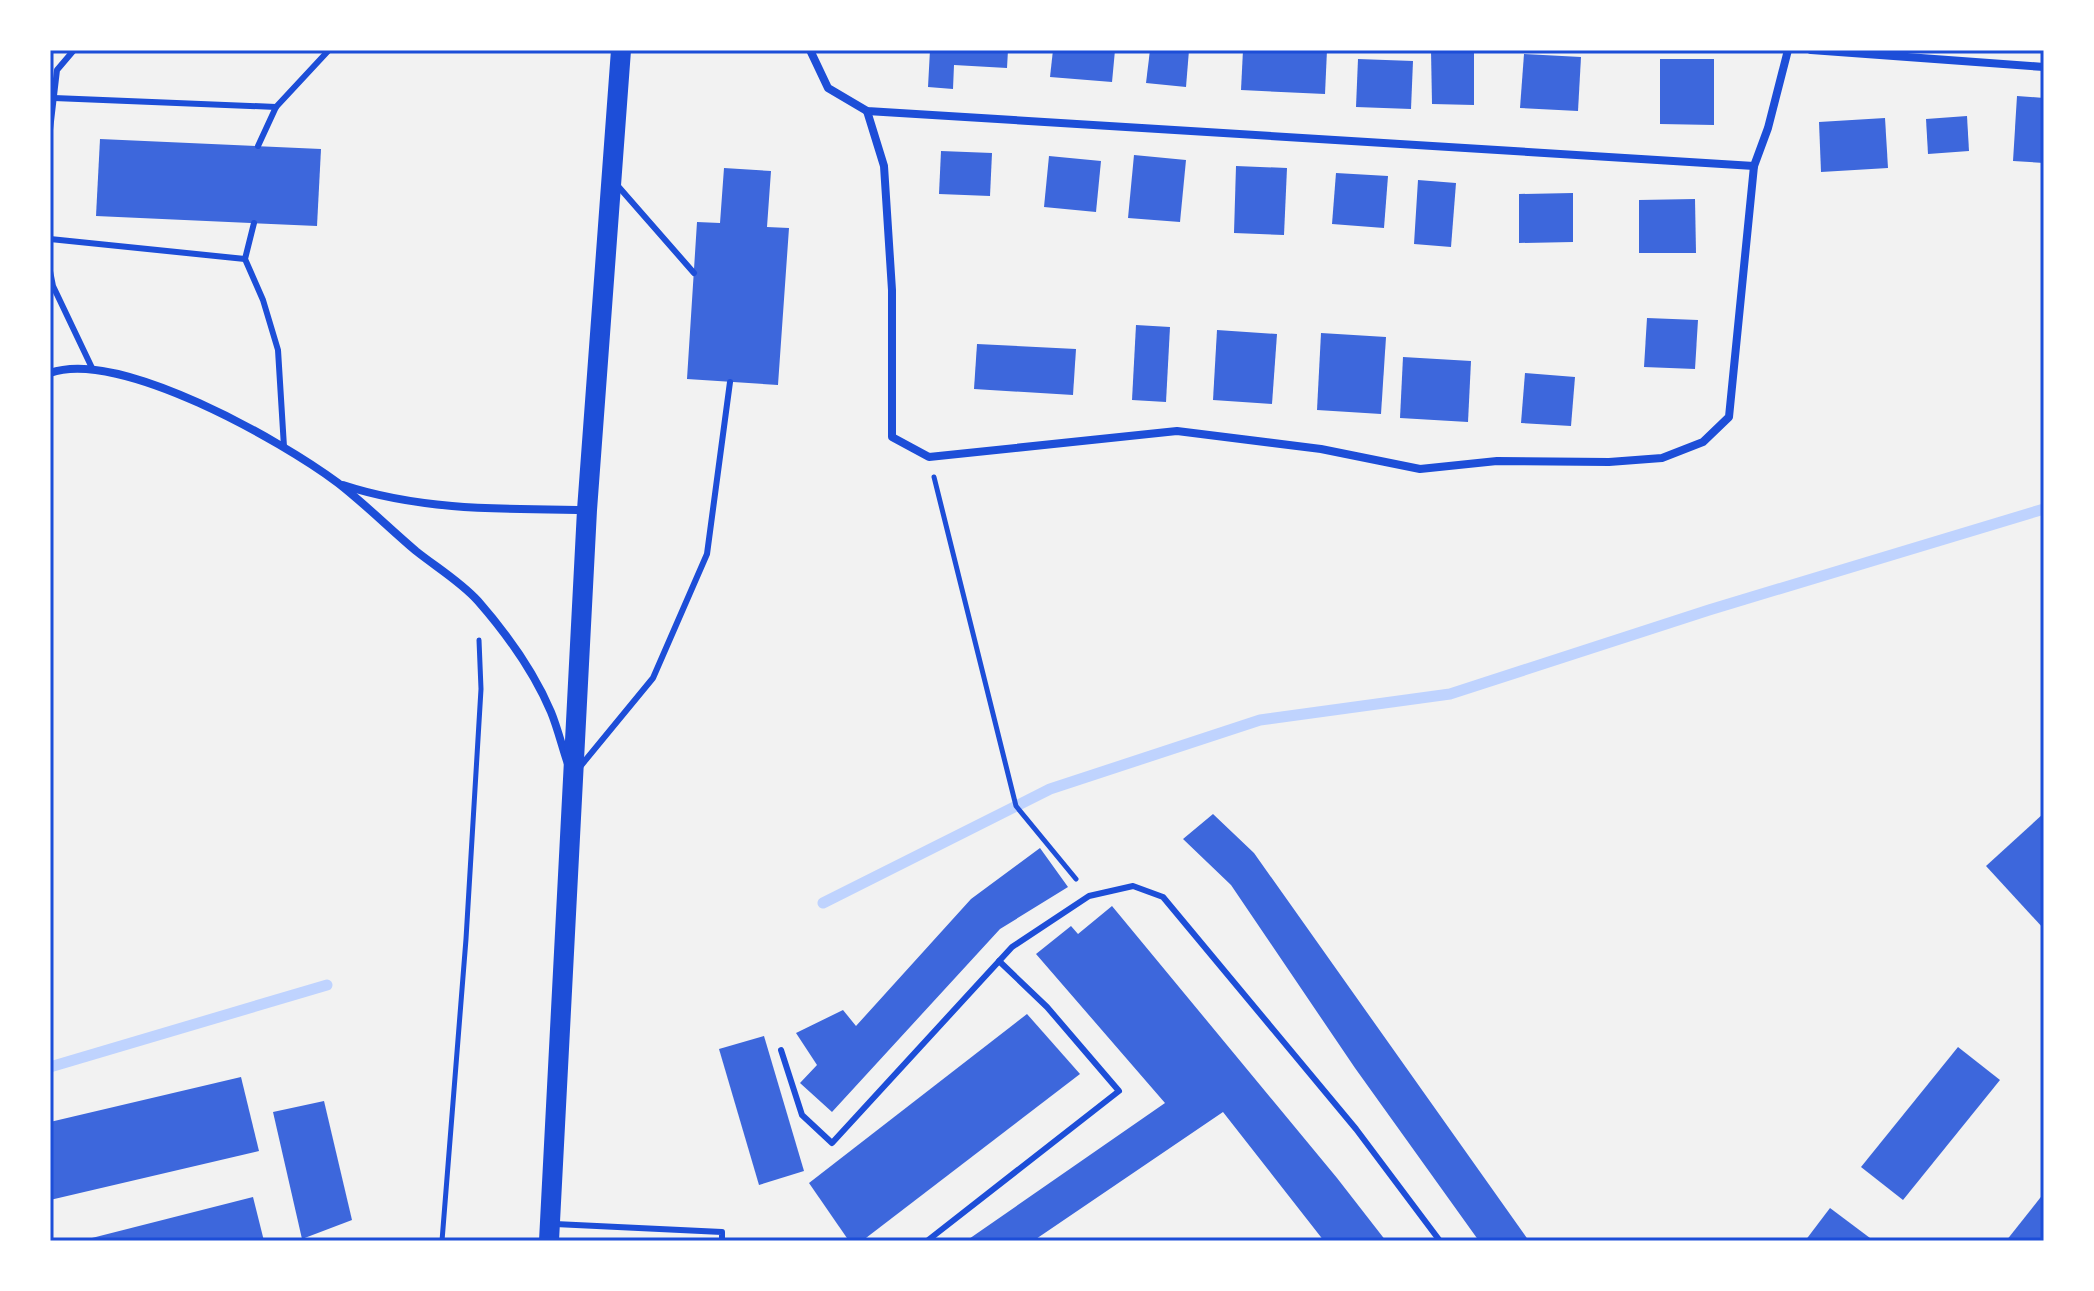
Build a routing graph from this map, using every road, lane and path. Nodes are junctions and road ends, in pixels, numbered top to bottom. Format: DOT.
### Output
graph roads {
  1 [pos="74,50"];
  2 [pos="329,50"];
  3 [pos="621,50"];
  4 [pos="810,50"];
  5 [pos="1788,50"];
  6 [pos="1811,50"];
  7 [pos="2044,67"];
  8 [pos="54,98"];
  9 [pos="276,107"];
  10 [pos="867,111"];
  11 [pos="50,130"];
  12 [pos="258,146"];
  13 [pos="1754,166"];
  14 [pos="613,181"];
  15 [pos="254,223"];
  16 [pos="50,239"];
  17 [pos="245,259"];
  18 [pos="50,271"];
  19 [pos="694,273"];
  20 [pos="93,370"];
  21 [pos="50,373"];
  22 [pos="730,382"];
  23 [pos="284,447"];
  24 [pos="929,457"];
  25 [pos="339,484"];
  26 [pos="587,510"];
  27 [pos="477,599"];
  28 [pos="572,777"];
  29 [pos="1089,896"];
  30 [pos="999,961"];
  31 [pos="781,1050"];
  32 [pos="550,1233"];
  33 [pos="442,1241"];
  34 [pos="722,1241"];
  35 [pos="927,1241"];
  36 [pos="1440,1241"];
  1 -- 8 [label="lane"];
  2 -- 9 [label="lane"];
  3 -- 14 [label="main road"];
  4 -- 10 [label="street"];
  5 -- 13 [label="street"];
  6 -- 7 [label="street"];
  8 -- 9 [label="lane"];
  8 -- 11 [label="lane"];
  9 -- 12 [label="lane"];
  10 -- 13 [label="street"];
  10 -- 24 [label="street"];
  13 -- 24 [label="street"];
  14 -- 19 [label="lane"];
  14 -- 26 [label="main road"];
  15 -- 17 [label="lane"];
  16 -- 17 [label="lane"];
  17 -- 23 [label="lane"];
  18 -- 20 [label="lane"];
  20 -- 21 [label="street"];
  20 -- 23 [label="street"];
  22 -- 28 [label="lane"];
  23 -- 25 [label="street"];
  24 -- 29 [label="path"];
  25 -- 26 [label="street"];
  25 -- 27 [label="street"];
  26 -- 28 [label="main road"];
  27 -- 28 [label="street"];
  27 -- 33 [label="path"];
  28 -- 32 [label="main road"];
  29 -- 30 [label="lane"];
  29 -- 36 [label="lane"];
  30 -- 31 [label="lane"];
  30 -- 35 [label="lane"];
  32 -- 34 [label="lane"];
}
